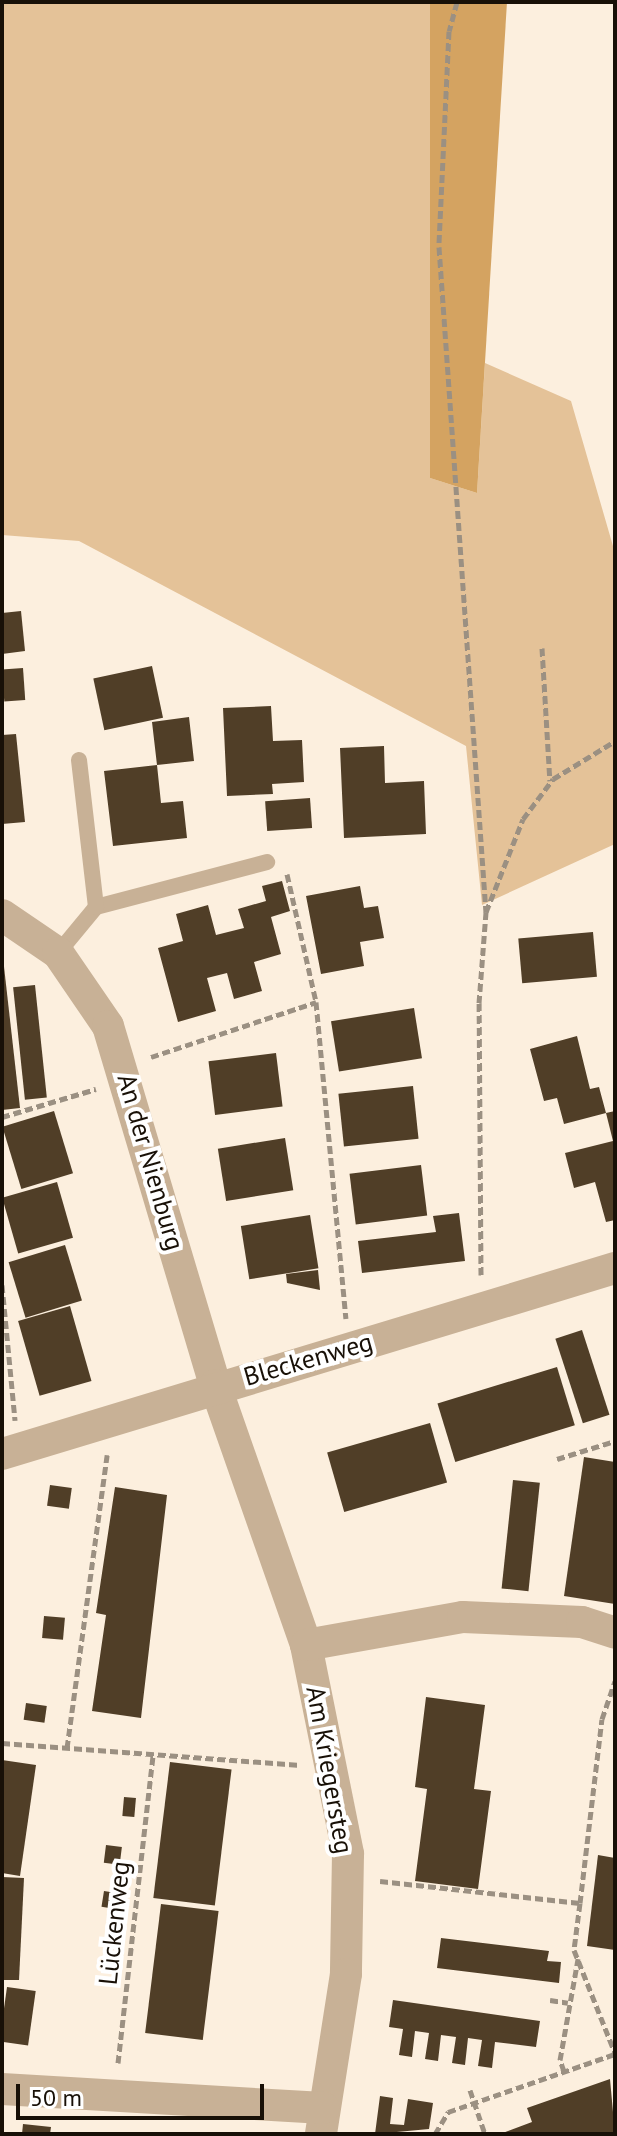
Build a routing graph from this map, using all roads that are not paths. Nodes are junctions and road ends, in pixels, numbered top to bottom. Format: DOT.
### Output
graph roads {
  1 [pos="79,760"];
  2 [pos="267,862"];
  3 [pos="96,907"];
  4 [pos="2,915"];
  5 [pos="58,953"];
  6 [pos="615,1268"];
  7 [pos="215,1385"];
  8 [pos="9,1440"];
  9 [pos="615,1633"];
  10 [pos="306,1645"];
  11 [pos="2,2089"];
  12 [pos="322,2121"];
  1 -- 3 [label="lane"];
  2 -- 3 [label="lane"];
  3 -- 5 [label="lane"];
  4 -- 5 [label="street, An der Nienburg"];
  5 -- 7 [label="street, An der Nienburg"];
  6 -- 7 [label="street, Bleckenweg"];
  7 -- 8 [label="street, Bleckenweg"];
  7 -- 10 [label="street, Am Kriegersteg"];
  9 -- 10 [label="street"];
  10 -- 12 [label="street, Am Kriegersteg"];
  11 -- 12 [label="street"];
}
